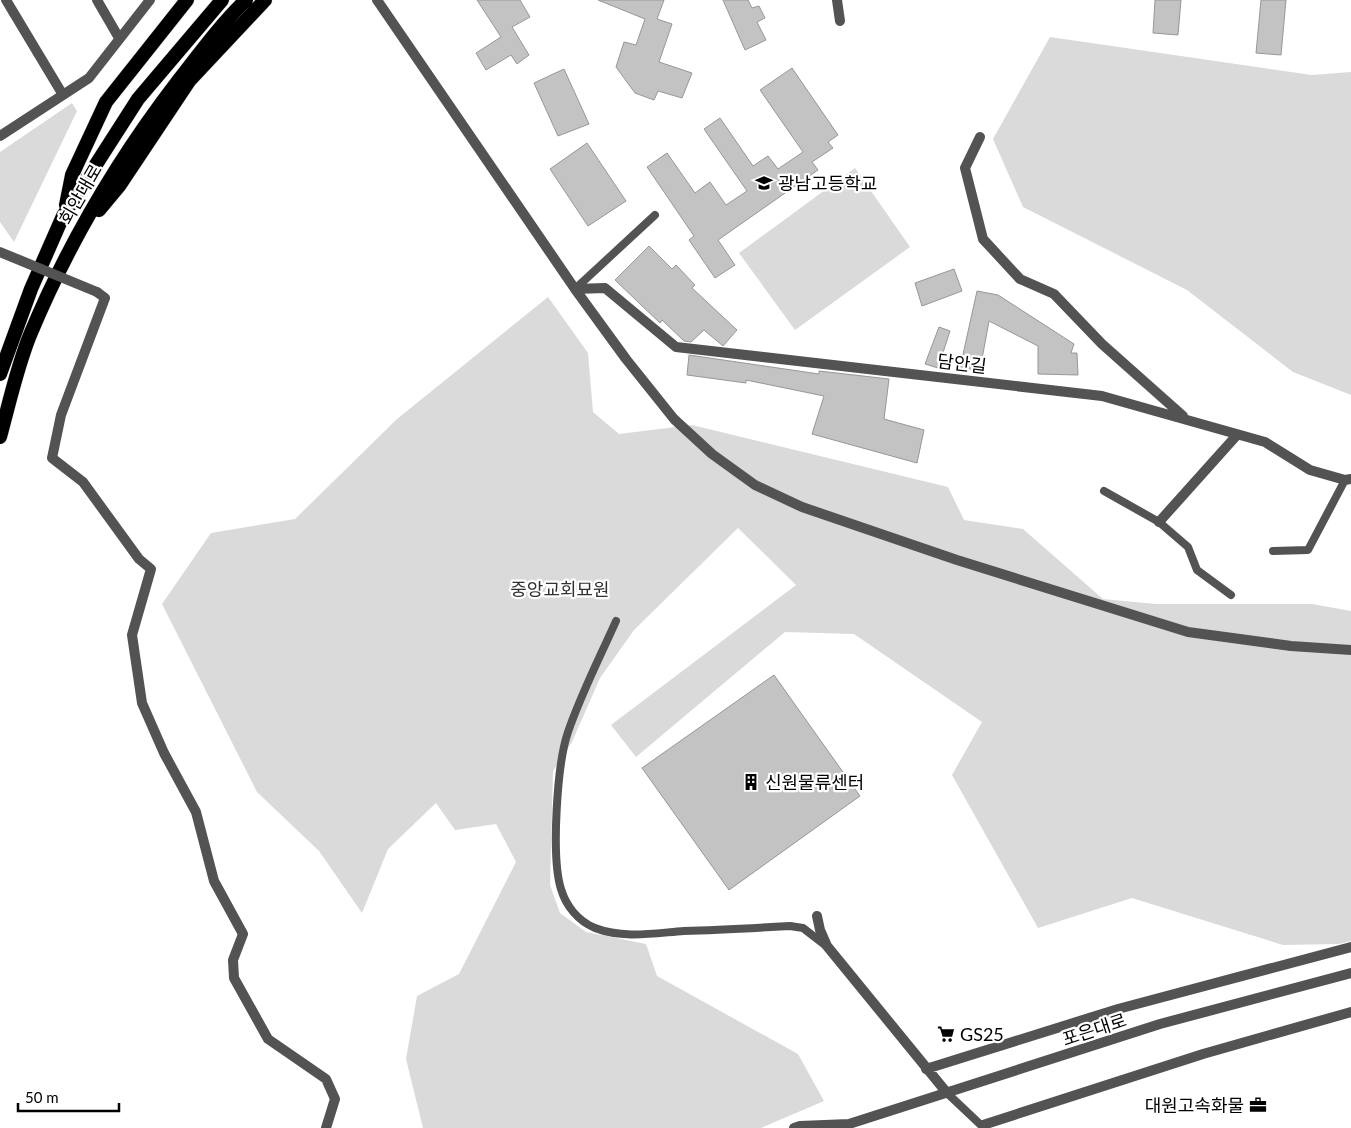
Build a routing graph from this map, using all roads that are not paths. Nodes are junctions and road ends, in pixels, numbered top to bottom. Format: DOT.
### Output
graph roads {
  1 [pos="6,0"];
  2 [pos="97,0"];
  3 [pos="150,0"];
  4 [pos="187,0"];
  5 [pos="222,0"];
  6 [pos="246,0"];
  7 [pos="265,0"];
  8 [pos="377,0"];
  9 [pos="837,0"];
  10 [pos="840,21"];
  11 [pos="119,38"];
  12 [pos="63,95"];
  13 [pos="0,136"];
  14 [pos="980,137"];
  15 [pos="656,215"];
  16 [pos="63,216"];
  17 [pos="74,242"];
  18 [pos="0,252"];
  19 [pos="575,290"];
  20 [pos="0,374"];
  21 [pos="1185,418"];
  22 [pos="1237,435"];
  23 [pos="0,437"];
  24 [pos="1348,479"];
  25 [pos="1104,491"];
  26 [pos="1159,522"];
  27 [pos="1273,550"];
  28 [pos="1230,595"];
  29 [pos="616,621"];
  30 [pos="1351,650"];
  31 [pos="817,916"];
  32 [pos="827,946"];
  33 [pos="1351,948"];
  34 [pos="1351,973"];
  35 [pos="1351,1012"];
  36 [pos="926,1069"];
  37 [pos="947,1093"];
  38 [pos="846,1126"];
  39 [pos="983,1126"];
  40 [pos="326,1128"];
  41 [pos="794,1128"];
  1 -- 12 [label="street"];
  2 -- 11 [label="street"];
  3 -- 11 [label="street"];
  4 -- 16 [label="highway"];
  5 -- 16 [label="highway, 회안대로"];
  6 -- 17 [label="highway, 회안대로"];
  7 -- 17 [label="highway"];
  8 -- 19 [label="street"];
  9 -- 10 [label="street"];
  11 -- 12 [label="street"];
  12 -- 13 [label="street"];
  14 -- 21 [label="street"];
  15 -- 19 [label="lane"];
  16 -- 20 [label="highway, 회안대로"];
  17 -- 23 [label="highway, 회안대로"];
  18 -- 40 [label="street, bridge"];
  19 -- 21 [label="street, 담안길"];
  19 -- 30 [label="street"];
  21 -- 22 [label="street, 담안길"];
  22 -- 24 [label="street, 담안길"];
  22 -- 26 [label="street"];
  24 -- 27 [label="lane"];
  25 -- 26 [label="lane"];
  26 -- 28 [label="lane"];
  29 -- 32 [label="lane"];
  31 -- 32 [label="street"];
  32 -- 36 [label="street"];
  33 -- 36 [label="street"];
  34 -- 37 [label="street, 포은대로"];
  35 -- 39 [label="street"];
  36 -- 37 [label="street"];
  37 -- 38 [label="street, 포은대로"];
  37 -- 39 [label="lane"];
  38 -- 41 [label="street, 포은대로"];
}
